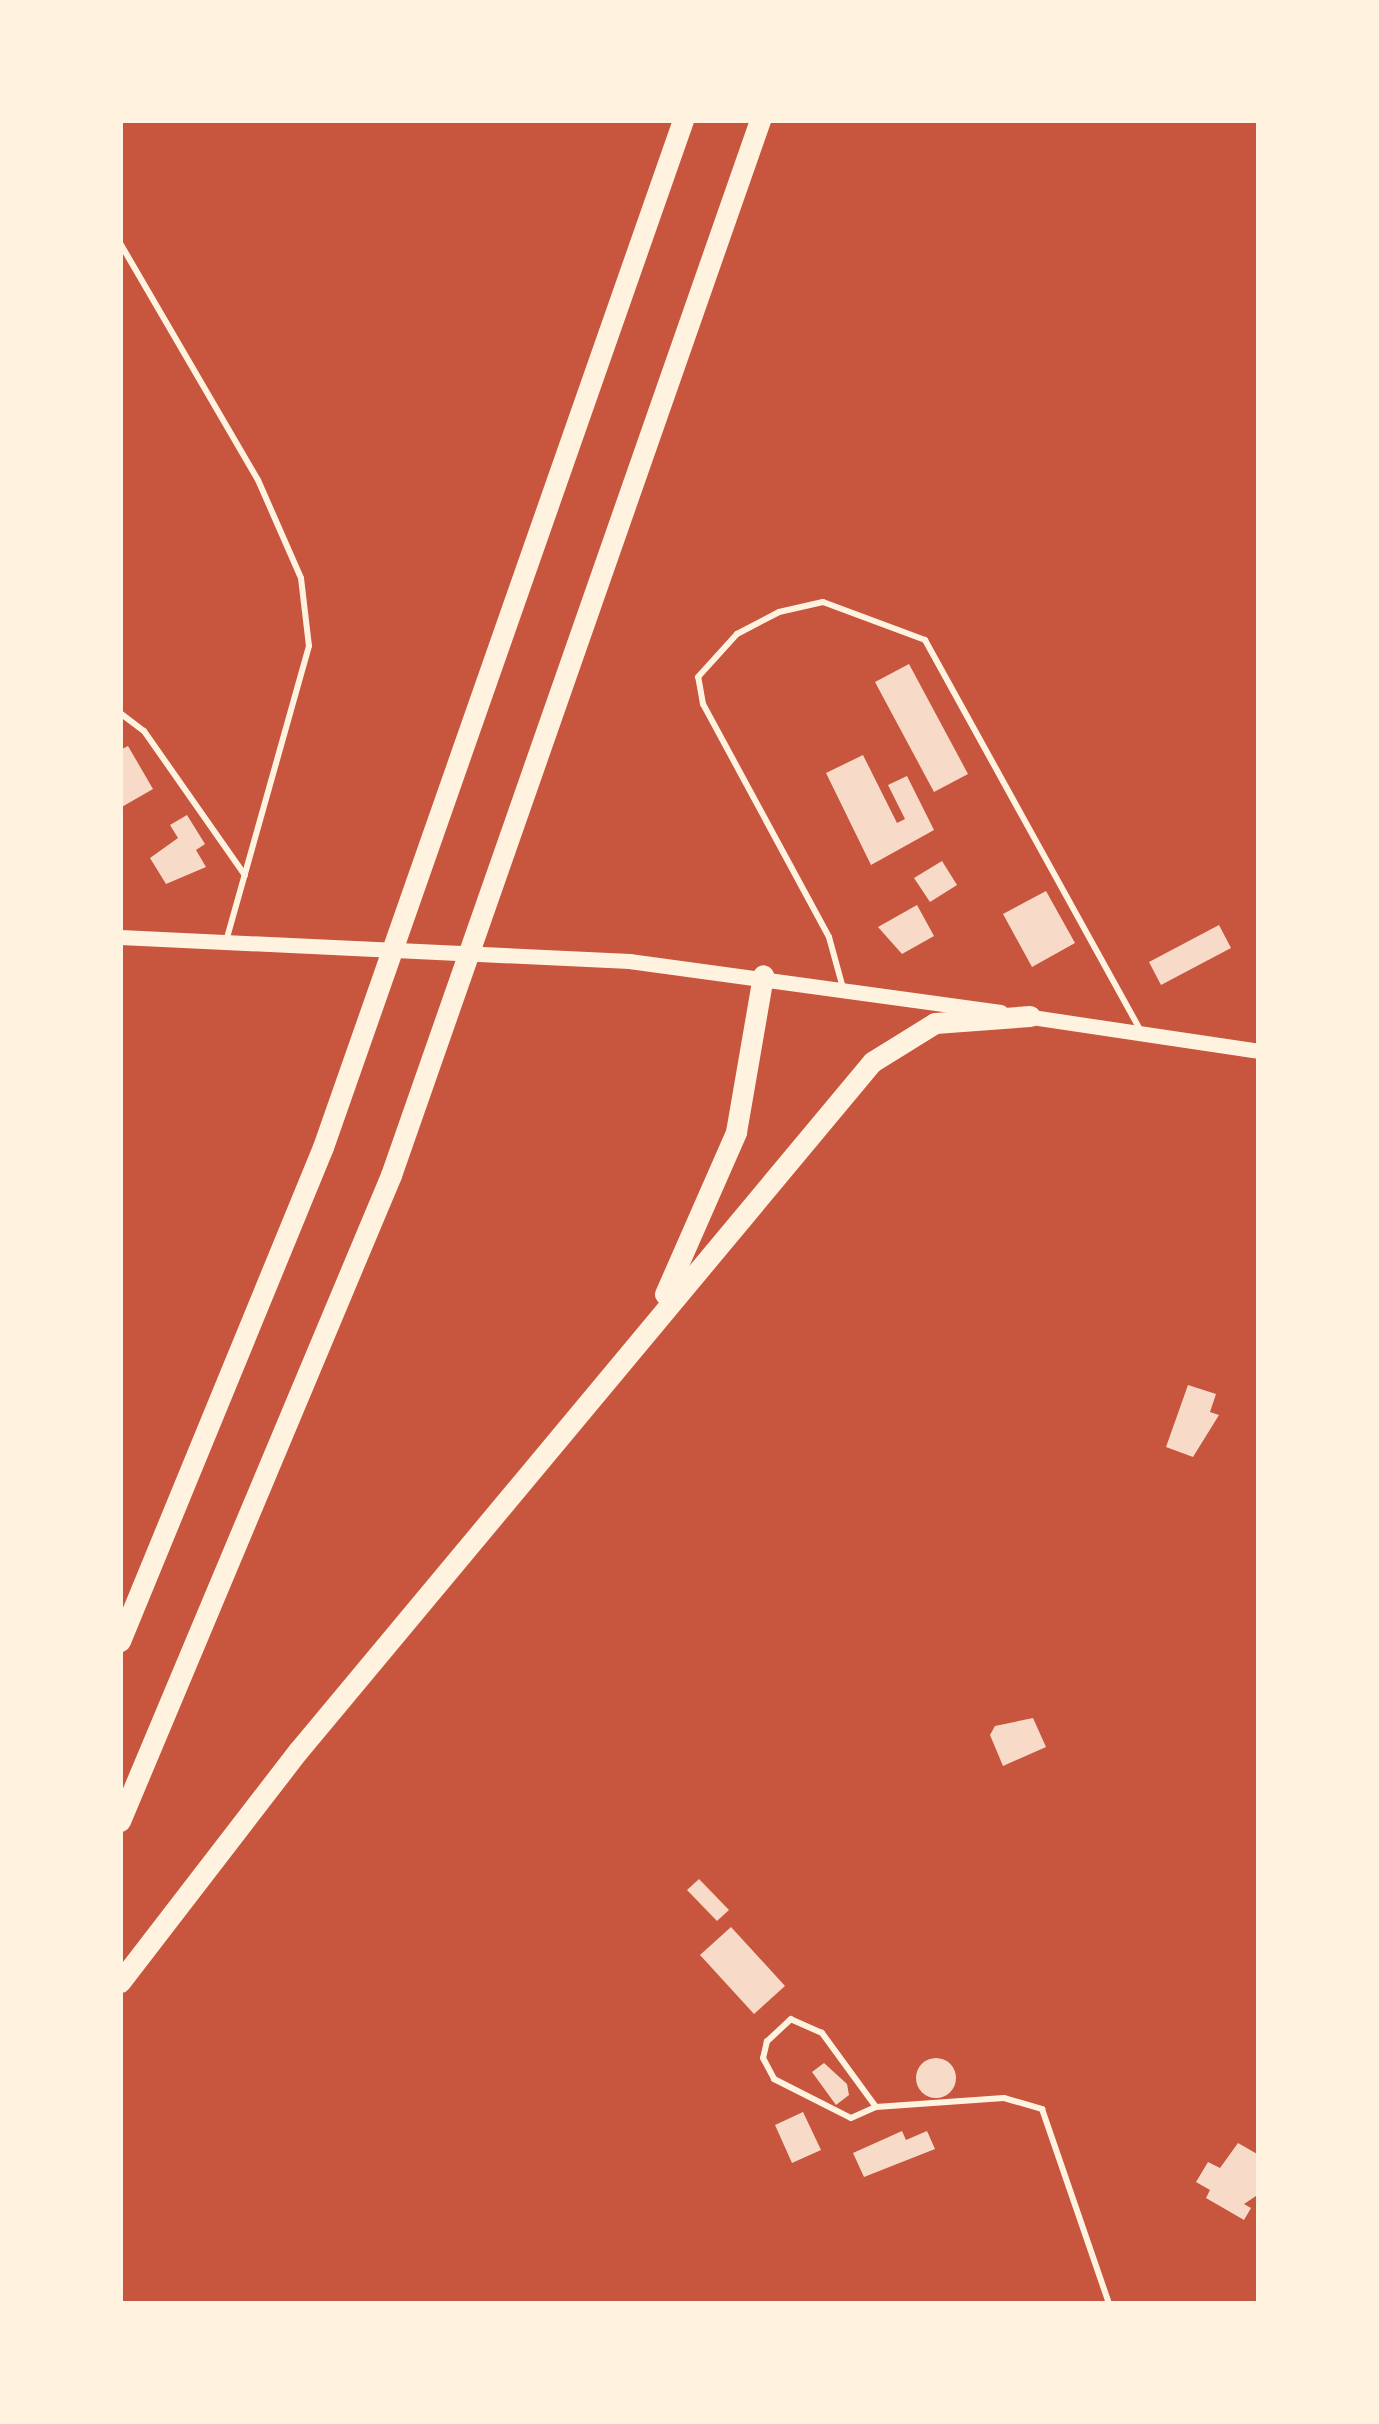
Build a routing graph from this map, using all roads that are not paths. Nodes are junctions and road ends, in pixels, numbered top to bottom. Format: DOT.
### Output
graph roads {
  1 [pos="683,120"];
  2 [pos="760,120"];
  3 [pos="120,243"];
  4 [pos="120,713"];
  5 [pos="245,875"];
  6 [pos="120,937"];
  7 [pos="227,938"];
  8 [pos="763,975"];
  9 [pos="843,988"];
  10 [pos="1030,1016"];
  11 [pos="1142,1034"];
  12 [pos="1259,1051"];
  13 [pos="603,1384"];
  14 [pos="120,1641"];
  15 [pos="120,1821"];
  16 [pos="120,1982"];
  17 [pos="876,2107"];
  18 [pos="1109,2304"];
  1 -- 14 [label="highway"];
  2 -- 15 [label="highway"];
  3 -- 5 [label="lane"];
  4 -- 5 [label="lane"];
  5 -- 7 [label="lane"];
  6 -- 7 [label="street"];
  7 -- 8 [label="street"];
  8 -- 9 [label="street"];
  8 -- 13 [label="highway"];
  9 -- 10 [label="street"];
  9 -- 11 [label="lane"];
  10 -- 11 [label="street"];
  10 -- 13 [label="highway"];
  11 -- 12 [label="street"];
  13 -- 16 [label="highway"];
  17 -- 17 [label="lane"];
  17 -- 18 [label="lane"];
}
